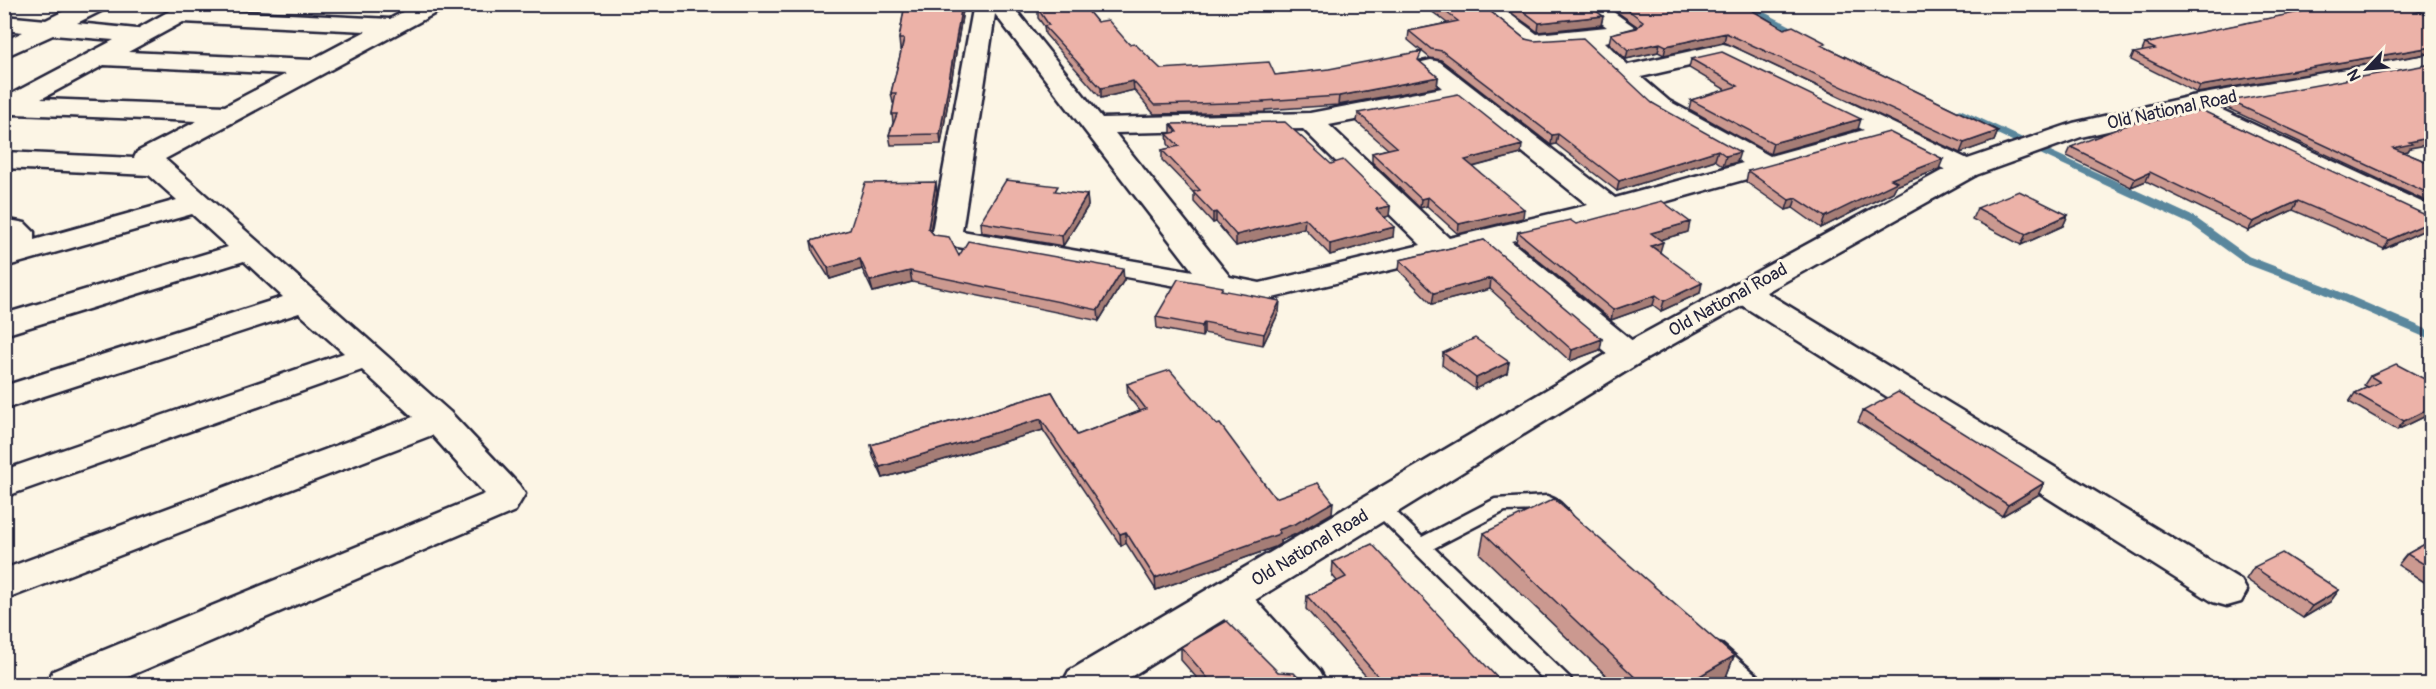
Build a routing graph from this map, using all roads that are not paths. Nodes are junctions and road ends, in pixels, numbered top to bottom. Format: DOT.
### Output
graph roads {
  1 [pos="98,4"];
  2 [pos="435,4"];
  3 [pos="985,4"];
  4 [pos="999,4"];
  5 [pos="1481,4"];
  6 [pos="1586,4"];
  7 [pos="2405,4"];
  8 [pos="190,10"];
  9 [pos="2432,15"];
  10 [pos="4,23"];
  11 [pos="394,26"];
  12 [pos="50,28"];
  13 [pos="141,36"];
  14 [pos="1588,38"];
  15 [pos="4,50"];
  16 [pos="100,58"];
  17 [pos="2428,64"];
  18 [pos="1431,67"];
  19 [pos="316,68"];
  20 [pos="1623,74"];
  21 [pos="1462,92"];
  22 [pos="2192,104"];
  23 [pos="7,107"];
  24 [pos="230,114"];
  25 [pos="1310,121"];
  26 [pos="1095,126"];
  27 [pos="1886,132"];
  28 [pos="4,160"];
  29 [pos="1767,165"];
  30 [pos="158,167"];
  31 [pos="1966,170"];
  32 [pos="197,203"];
  33 [pos="1610,208"];
  34 [pos="2432,218"];
  35 [pos="4,228"];
  36 [pos="1489,238"];
  37 [pos="1443,249"];
  38 [pos="249,250"];
  39 [pos="12,256"];
  40 [pos="1221,285"];
  41 [pos="1743,292"];
  42 [pos="306,300"];
  43 [pos="4,325"];
  44 [pos="1629,355"];
  45 [pos="368,356"];
  46 [pos="4,398"];
  47 [pos="438,420"];
  48 [pos="4,484"];
  49 [pos="1379,507"];
  50 [pos="1574,526"];
  51 [pos="1420,547"];
  52 [pos="4,585"];
  53 [pos="2227,591"];
  54 [pos="1229,597"];
  55 [pos="1698,637"];
  56 [pos="68,684"];
  57 [pos="1084,684"];
  58 [pos="1305,684"];
  59 [pos="1562,684"];
  60 [pos="1752,684"];
  1 -- 12 [label="street"];
  2 -- 11 [label="street"];
  3 -- 40 [label="street"];
  4 -- 26 [label="street"];
  5 -- 14 [label="street"];
  6 -- 14 [label="street"];
  7 -- 9 [label="street"];
  8 -- 11 [label="street"];
  8 -- 13 [label="street"];
  10 -- 12 [label="street"];
  11 -- 19 [label="street"];
  12 -- 13 [label="street"];
  12 -- 15 [label="street"];
  13 -- 16 [label="street"];
  14 -- 20 [label="street"];
  16 -- 19 [label="street"];
  16 -- 23 [label="street"];
  17 -- 22 [label="street, Old National Road"];
  18 -- 21 [label="street"];
  19 -- 24 [label="street"];
  20 -- 27 [label="street"];
  20 -- 29 [label="street"];
  21 -- 25 [label="street"];
  21 -- 33 [label="street"];
  22 -- 31 [label="street, Old National Road"];
  22 -- 34 [label="street"];
  23 -- 24 [label="street"];
  24 -- 30 [label="street"];
  25 -- 26 [label="street"];
  25 -- 37 [label="street"];
  26 -- 40 [label="street"];
  27 -- 29 [label="street"];
  27 -- 31 [label="street"];
  28 -- 30 [label="street"];
  29 -- 33 [label="street"];
  30 -- 32 [label="street"];
  31 -- 41 [label="street, Old National Road"];
  32 -- 38 [label="street"];
  32 -- 39 [label="street"];
  33 -- 36 [label="street"];
  35 -- 39 [label="street"];
  36 -- 37 [label="street"];
  36 -- 44 [label="street"];
  37 -- 40 [label="street"];
  38 -- 42 [label="street"];
  38 -- 43 [label="street"];
  41 -- 44 [label="street, Old National Road"];
  41 -- 53 [label="street"];
  42 -- 45 [label="street"];
  42 -- 46 [label="street"];
  44 -- 49 [label="street, Old National Road"];
  45 -- 47 [label="street"];
  45 -- 48 [label="street"];
  47 -- 52 [label="street"];
  47 -- 56 [label="street"];
  49 -- 51 [label="lane"];
  49 -- 54 [label="street, Old National Road"];
  50 -- 51 [label="lane"];
  51 -- 59 [label="lane"];
  54 -- 57 [label="street, Old National Road"];
  54 -- 58 [label="street"];
  55 -- 60 [label="lane"];
}
